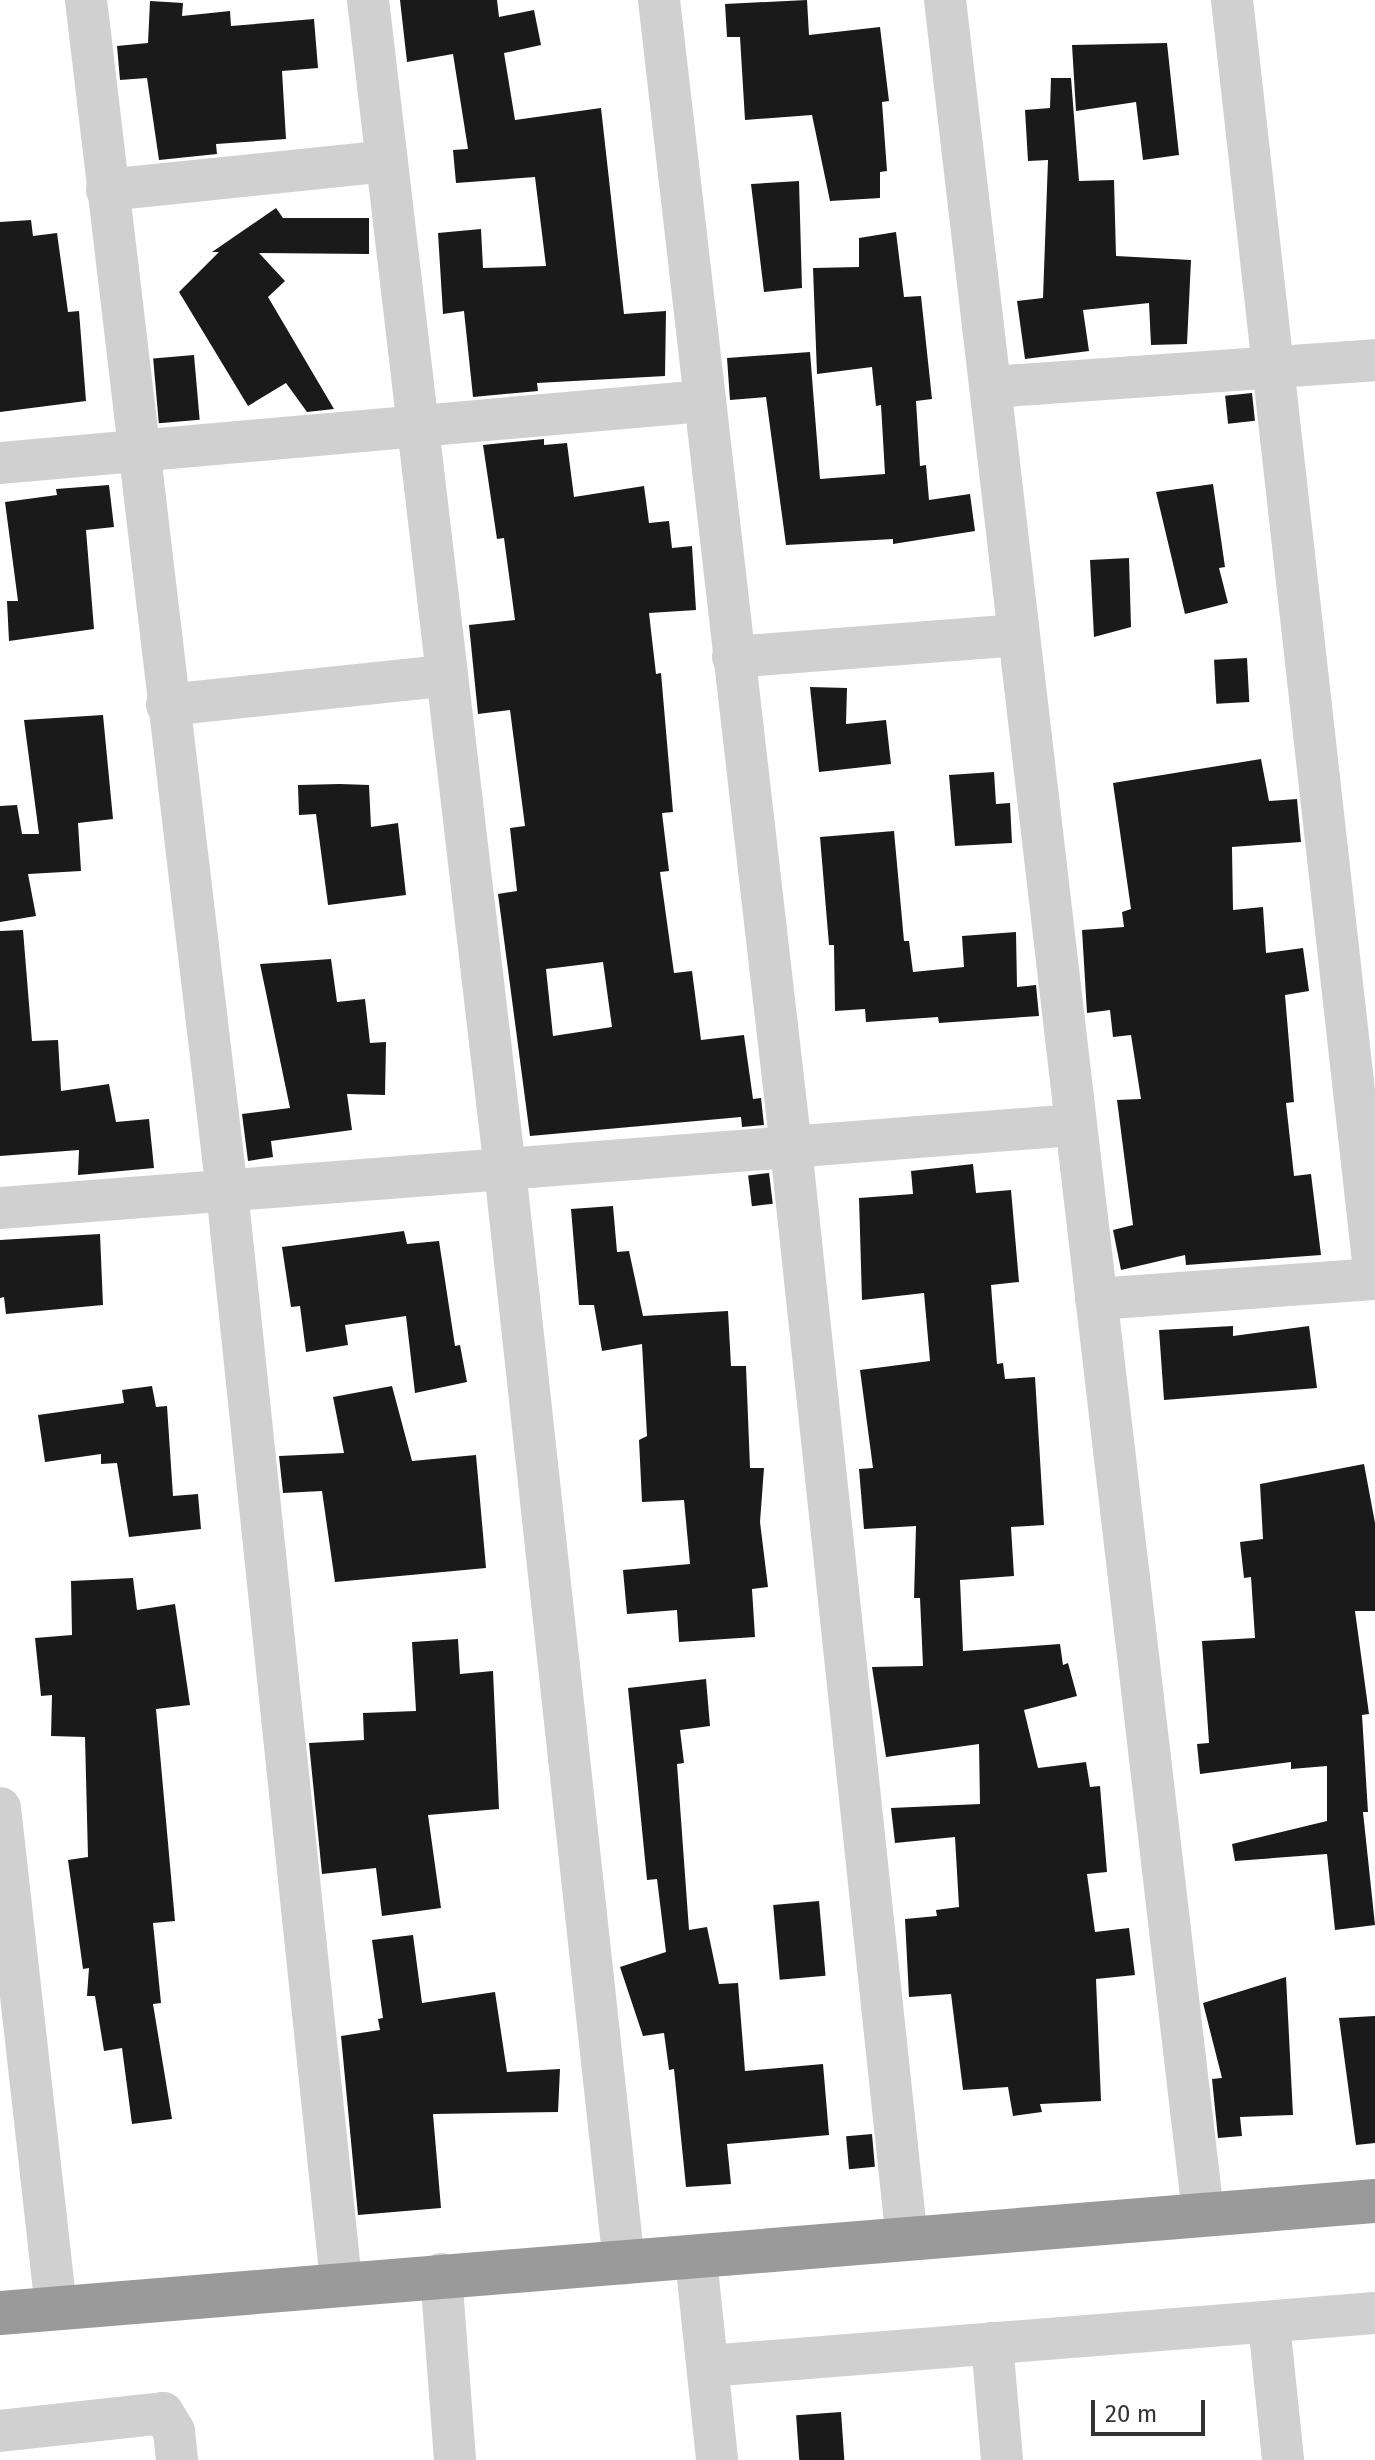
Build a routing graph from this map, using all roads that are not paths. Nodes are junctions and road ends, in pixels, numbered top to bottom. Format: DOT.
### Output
graph roads {
  1 [pos="86,0"];
  2 [pos="368,0"];
  3 [pos="659,0"];
  4 [pos="945,0"];
  5 [pos="1232,0"];
  6 [pos="387,161"];
  7 [pos="107,190"];
  8 [pos="1375,360"];
  9 [pos="1276,367"];
  10 [pos="991,387"];
  11 [pos="703,401"];
  12 [pos="415,428"];
  13 [pos="136,452"];
  14 [pos="0,463"];
  15 [pos="1018,635"];
  16 [pos="733,657"];
  17 [pos="445,676"];
  18 [pos="167,705"];
  19 [pos="1074,1125"];
  20 [pos="791,1148"];
  21 [pos="505,1170"];
  22 [pos="227,1191"];
  23 [pos="0,1208"];
  24 [pos="1375,1279"];
  25 [pos="1096,1299"];
  26 [pos="0,1808"];
  27 [pos="1375,2201"];
  28 [pos="1203,2213"];
  29 [pos="907,2240"];
  30 [pos="696,2259"];
  31 [pos="624,2264"];
  32 [pos="441,2274"];
  33 [pos="341,2282"];
  34 [pos="56,2308"];
  35 [pos="0,2313"];
  36 [pos="1375,2313"];
  37 [pos="1269,2324"];
  38 [pos="992,2343"];
  39 [pos="708,2366"];
  40 [pos="0,2431"];
  41 [pos="177,2460"];
  42 [pos="455,2460"];
  43 [pos="717,2460"];
  44 [pos="1002,2460"];
  45 [pos="1283,2460"];
  1 -- 7 [label="street"];
  2 -- 6 [label="street"];
  3 -- 11 [label="street"];
  4 -- 10 [label="street"];
  5 -- 9 [label="street"];
  6 -- 7 [label="street"];
  6 -- 12 [label="street"];
  7 -- 13 [label="street"];
  8 -- 9 [label="street"];
  9 -- 10 [label="street"];
  9 -- 24 [label="street"];
  10 -- 15 [label="street"];
  11 -- 12 [label="street"];
  11 -- 16 [label="street"];
  12 -- 13 [label="street"];
  12 -- 17 [label="street"];
  13 -- 14 [label="street"];
  13 -- 18 [label="street"];
  15 -- 16 [label="street"];
  15 -- 19 [label="street"];
  16 -- 20 [label="street"];
  17 -- 18 [label="street"];
  17 -- 21 [label="street"];
  18 -- 22 [label="street"];
  19 -- 20 [label="street"];
  19 -- 25 [label="street"];
  20 -- 21 [label="street"];
  20 -- 29 [label="street"];
  21 -- 22 [label="street"];
  21 -- 31 [label="street"];
  22 -- 23 [label="street"];
  22 -- 33 [label="street"];
  24 -- 25 [label="street"];
  25 -- 28 [label="street"];
  26 -- 34 [label="street"];
  27 -- 28 [label="highway"];
  28 -- 29 [label="highway"];
  29 -- 30 [label="highway"];
  30 -- 31 [label="highway"];
  30 -- 39 [label="street"];
  31 -- 32 [label="highway"];
  32 -- 33 [label="highway"];
  32 -- 42 [label="street"];
  33 -- 34 [label="highway"];
  34 -- 35 [label="highway"];
  36 -- 37 [label="street"];
  37 -- 38 [label="street"];
  37 -- 45 [label="street"];
  38 -- 39 [label="street"];
  38 -- 44 [label="street"];
  39 -- 43 [label="street"];
  40 -- 41 [label="street"];
}
